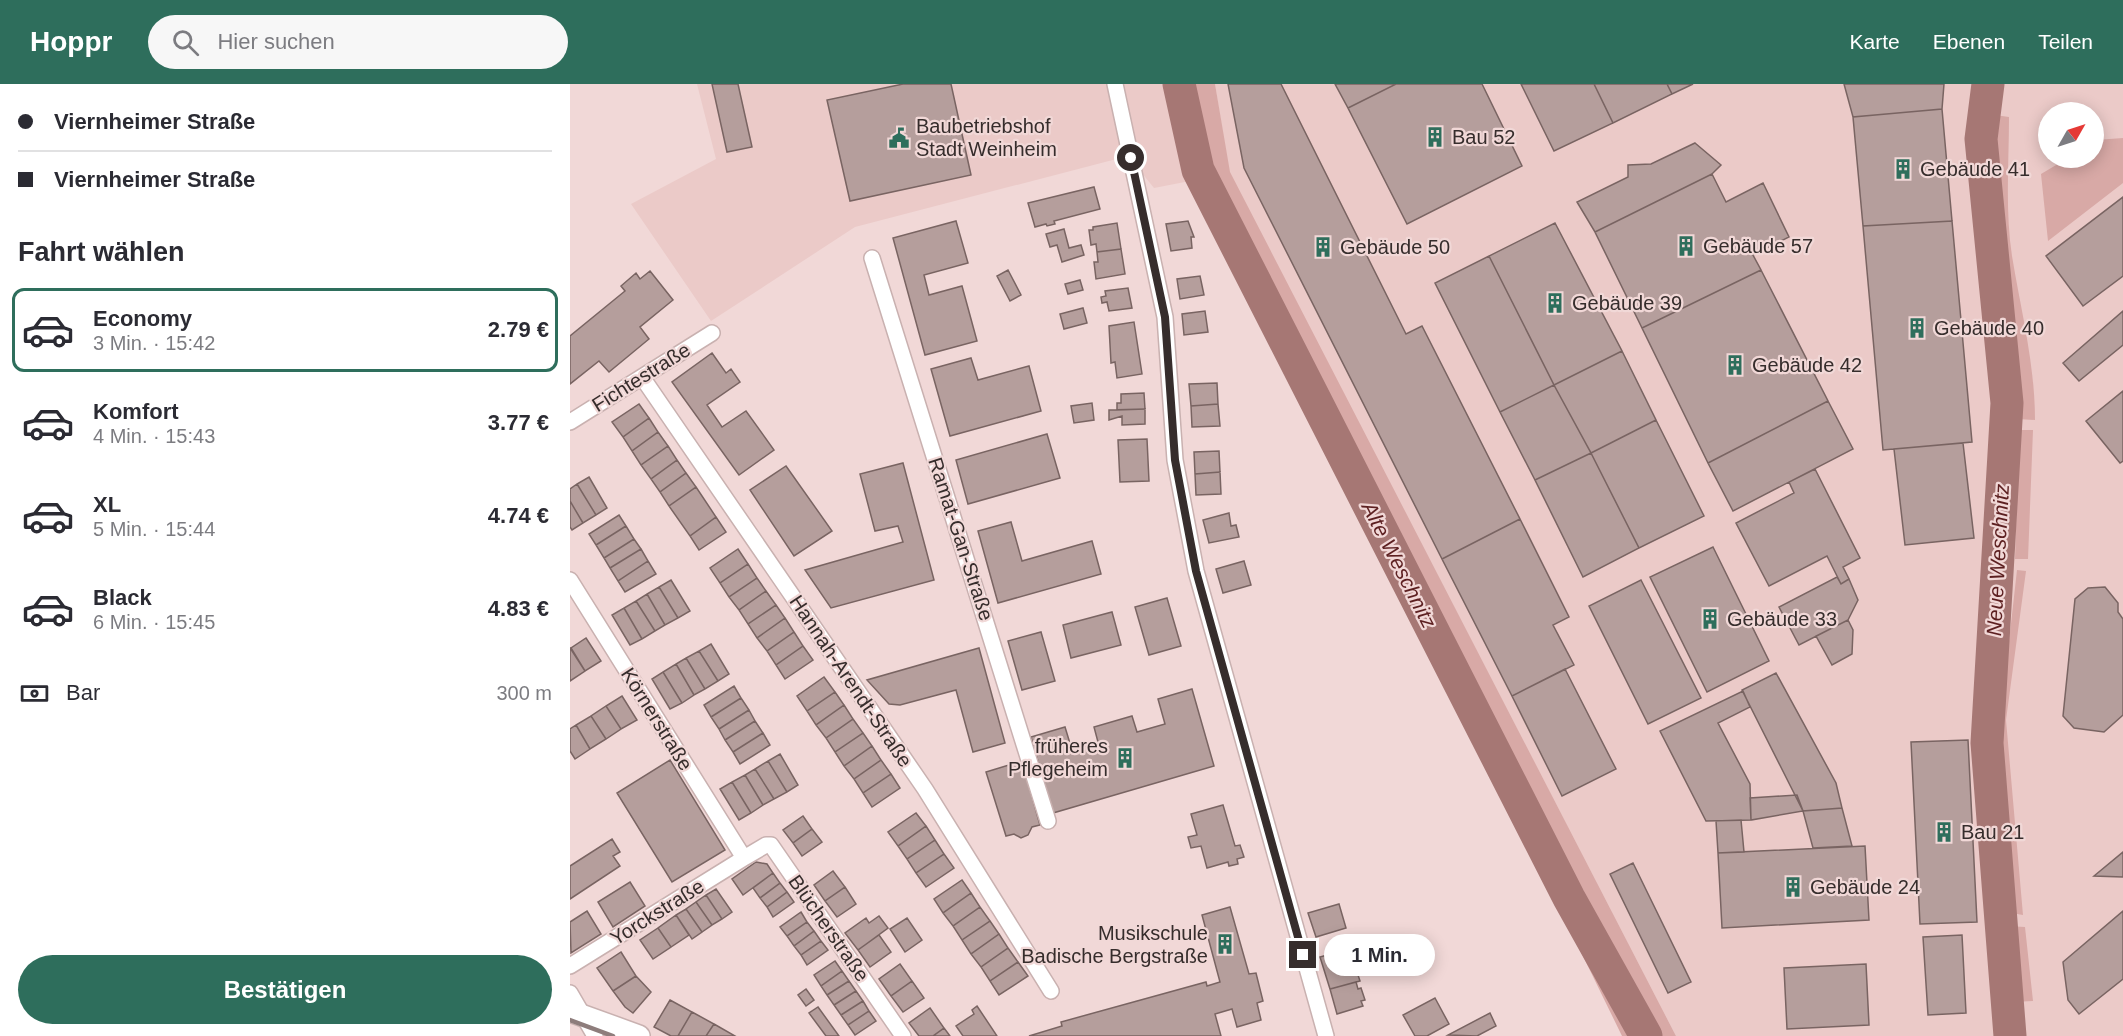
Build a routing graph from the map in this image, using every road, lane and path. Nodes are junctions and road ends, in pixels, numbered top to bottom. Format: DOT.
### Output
graph roads {
  1 [pos="1115,84"];
  2 [pos="872,258"];
  3 [pos="712,333"];
  4 [pos="642,377"];
  5 [pos="570,422"];
  6 [pos="570,580"];
  7 [pos="1048,821"];
  8 [pos="744,858"];
  9 [pos="570,966"];
  10 [pos="1051,991"];
  11 [pos="570,993"];
  12 [pos="577,1013"];
  13 [pos="595,1036"];
  14 [pos="639,1036"];
  15 [pos="903,1036"];
  16 [pos="1326,1036"];
  1 -- 16 [label="street"];
  2 -- 7 [label="street, Ramat-Gan-Straße"];
  3 -- 4 [label="street, Fichtestraße"];
  4 -- 5 [label="street, Fichtestraße"];
  4 -- 10 [label="street, Hannah-Arendt-Straße"];
  6 -- 8 [label="street, Körnerstraße"];
  8 -- 9 [label="street, Yorckstraße"];
  8 -- 15 [label="street, Blücherstraße"];
  11 -- 12 [label="street"];
  12 -- 13 [label="street"];
  12 -- 14 [label="main road"];
}
